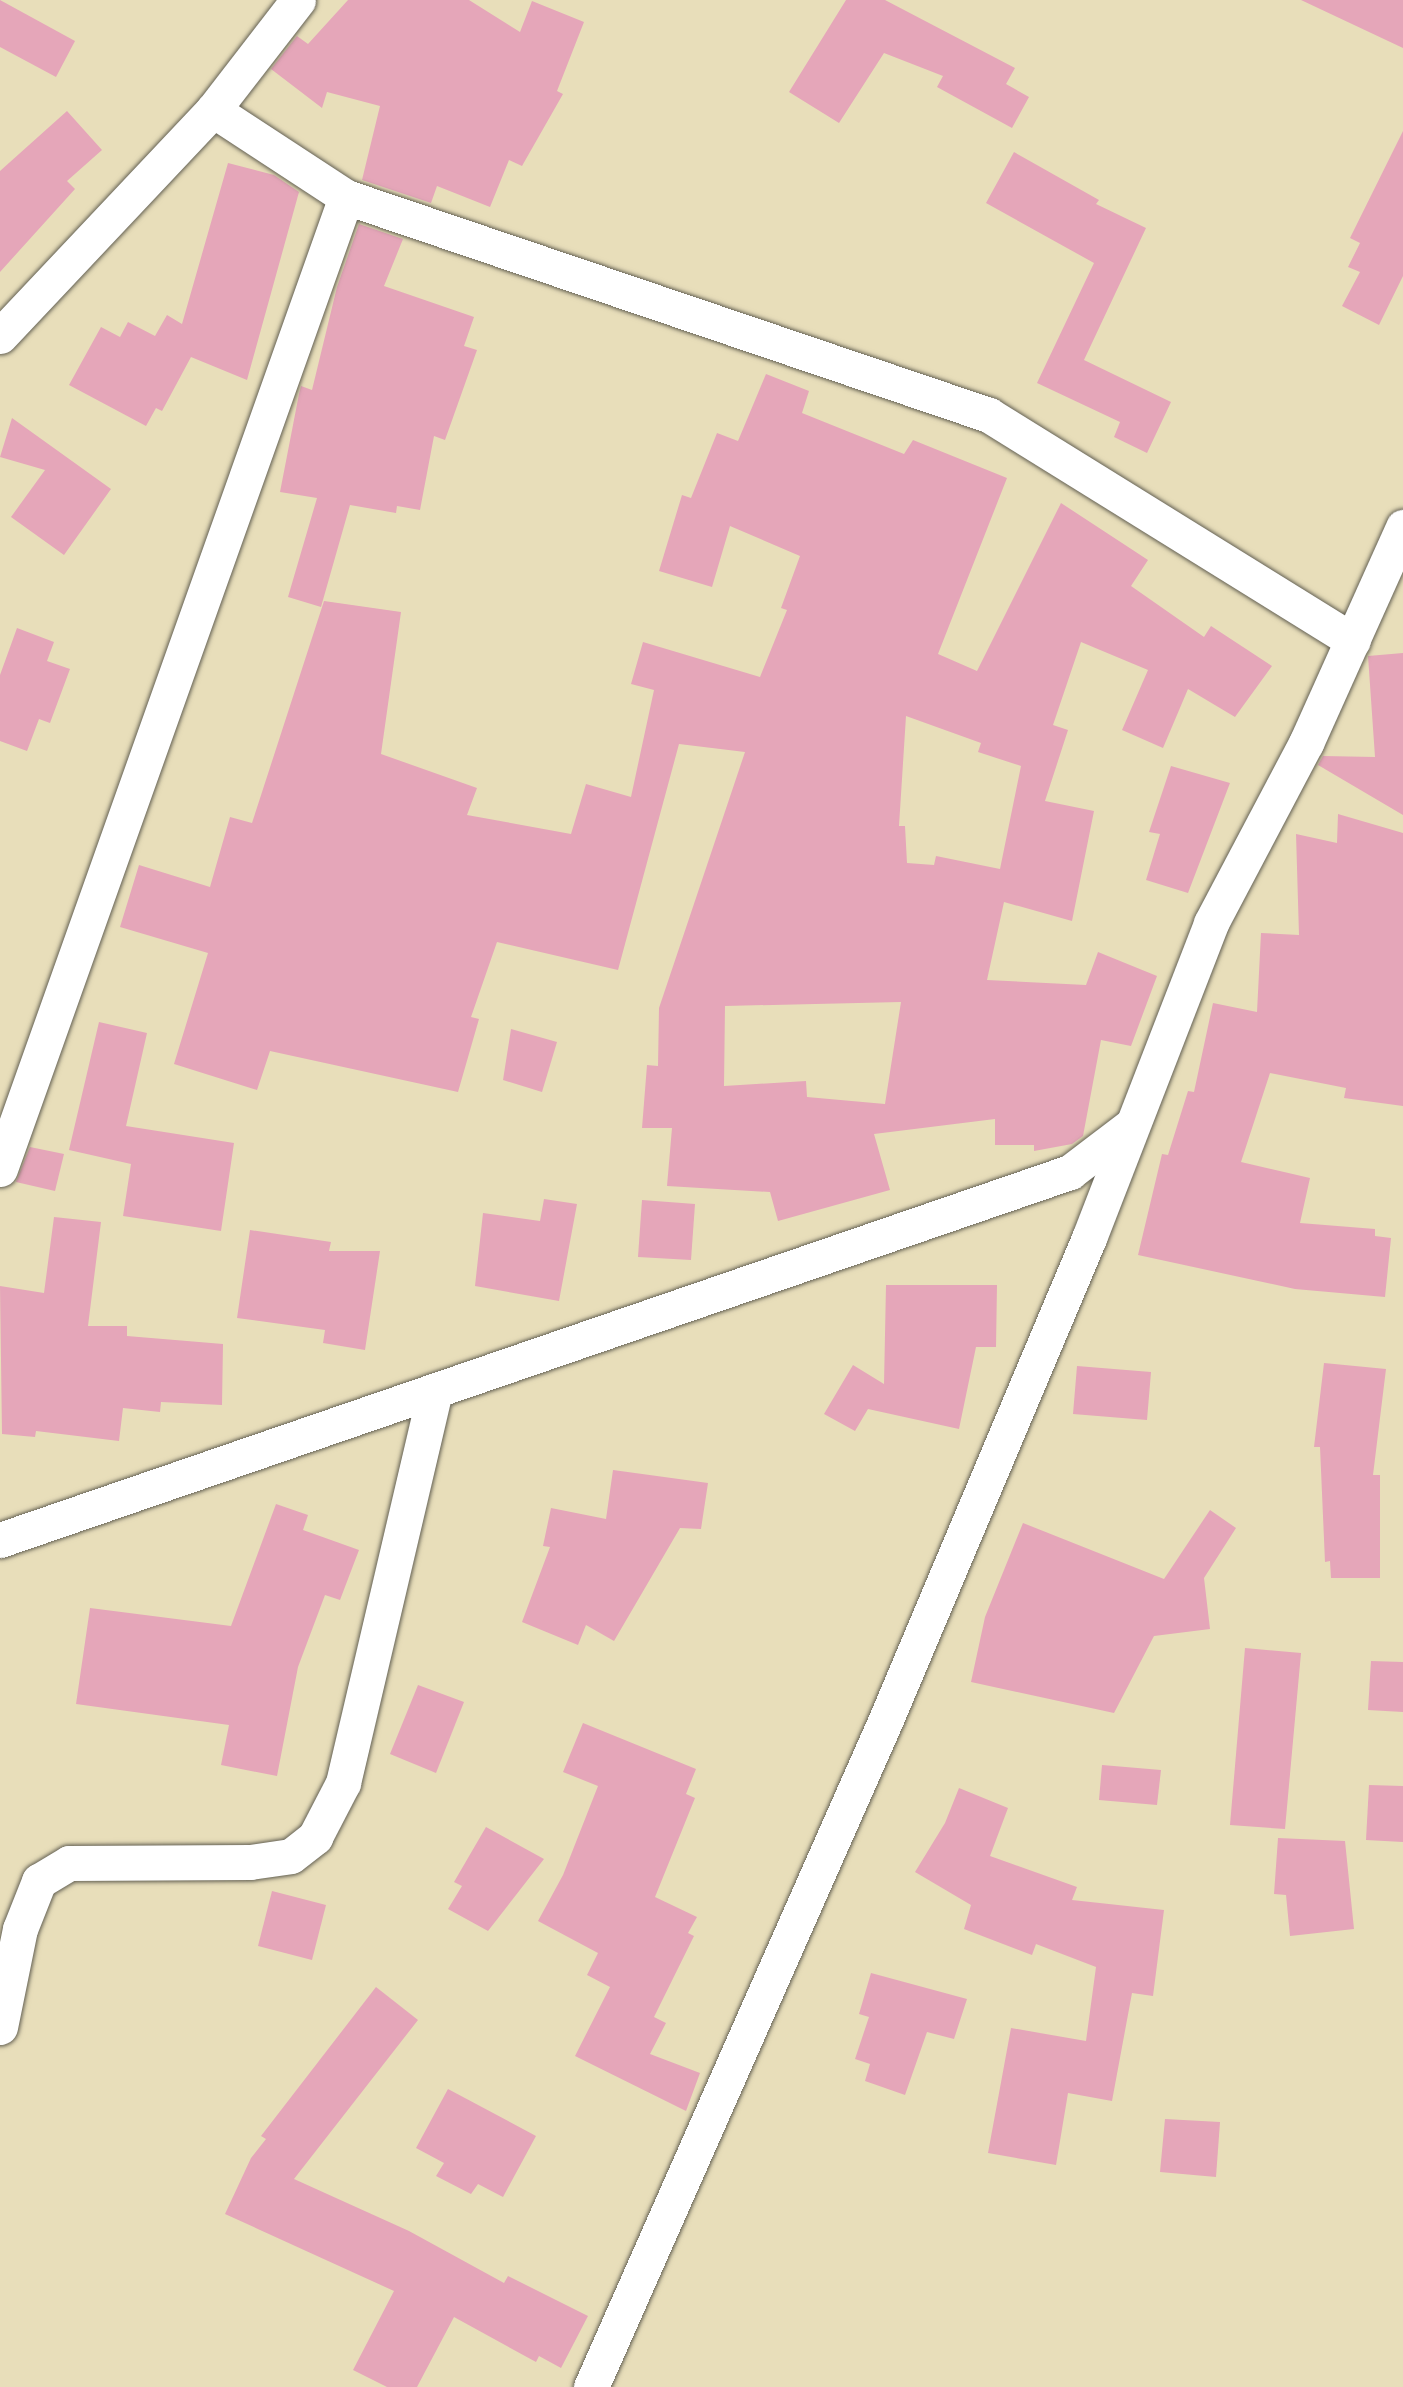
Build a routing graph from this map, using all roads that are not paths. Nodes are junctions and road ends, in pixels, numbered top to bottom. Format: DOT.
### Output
graph roads {
  1 [pos="298,0"];
  2 [pos="213,110"];
  3 [pos="346,198"];
  4 [pos="0,336"];
  5 [pos="1403,527"];
  6 [pos="1353,641"];
  7 [pos="1129,1128"];
  8 [pos="0,1169"];
  9 [pos="435,1391"];
  10 [pos="0,1540"];
  11 [pos="0,2028"];
  12 [pos="591,2387"];
  1 -- 2 [label="street"];
  2 -- 3 [label="street"];
  2 -- 4 [label="street"];
  3 -- 6 [label="street"];
  3 -- 8 [label="street"];
  5 -- 6 [label="street"];
  6 -- 7 [label="street"];
  7 -- 9 [label="street"];
  7 -- 12 [label="street"];
  9 -- 10 [label="street"];
  9 -- 11 [label="street"];
}
